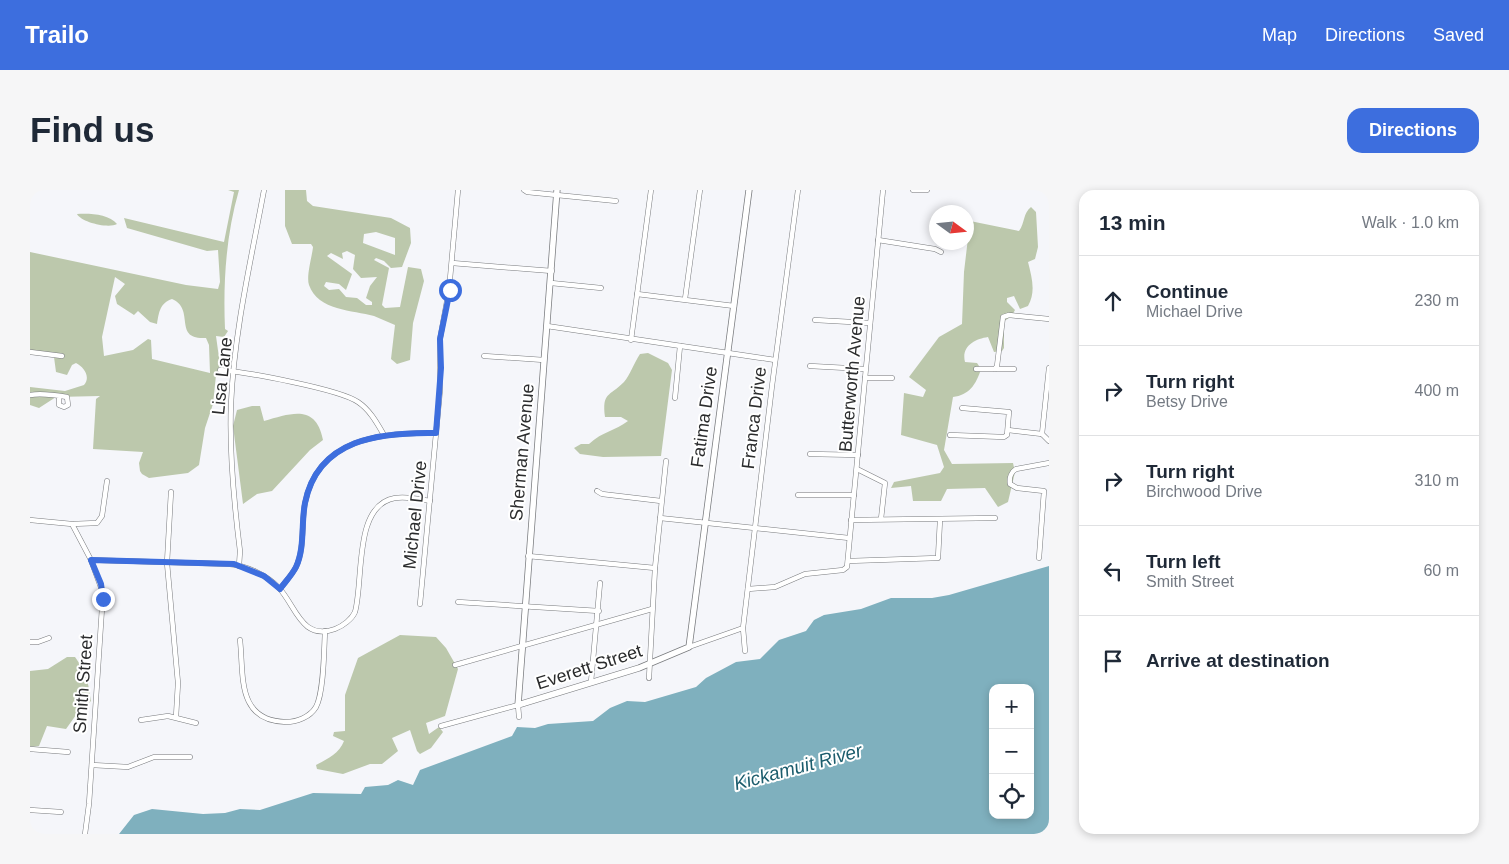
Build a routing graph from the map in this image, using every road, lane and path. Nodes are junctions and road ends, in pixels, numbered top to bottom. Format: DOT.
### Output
graph roads {
  1 [pos="264,190"];
  2 [pos="458,190"];
  3 [pos="524,190"];
  4 [pos="651,190"];
  5 [pos="700,190"];
  6 [pos="749,190"];
  7 [pos="798,190"];
  8 [pos="883,190"];
  9 [pos="913,190"];
  10 [pos="927,190"];
  11 [pos="557,193"];
  12 [pos="616,201"];
  13 [pos="878,240"];
  14 [pos="940,252"];
  15 [pos="452,263"];
  16 [pos="552,271"];
  17 [pos="551,283"];
  18 [pos="601,288"];
  19 [pos="637,294"];
  20 [pos="684,299"];
  21 [pos="734,306"];
  22 [pos="1049,319"];
  23 [pos="815,320"];
  24 [pos="870,323"];
  25 [pos="547,326"];
  26 [pos="631,340"];
  27 [pos="680,346"];
  28 [pos="30,352"];
  29 [pos="727,353"];
  30 [pos="62,356"];
  31 [pos="484,356"];
  32 [pos="544,360"];
  33 [pos="775,360"];
  34 [pos="810,366"];
  35 [pos="1049,368"];
  36 [pos="865,369"];
  37 [pos="994,369"];
  38 [pos="1014,369"];
  39 [pos="220,370"];
  40 [pos="976,370"];
  41 [pos="234,371"];
  42 [pos="865,378"];
  43 [pos="892,378"];
  44 [pos="30,395"];
  45 [pos="59,396"];
  46 [pos="675,398"];
  47 [pos="962,408"];
  48 [pos="1008,430"];
  49 [pos="436,433"];
  50 [pos="1042,434"];
  51 [pos="384,435"];
  52 [pos="950,435"];
  53 [pos="1049,441"];
  54 [pos="810,454"];
  55 [pos="858,455"];
  56 [pos="666,461"];
  57 [pos="1049,463"];
  58 [pos="857,469"];
  59 [pos="107,481"];
  60 [pos="597,491"];
  61 [pos="171,492"];
  62 [pos="798,495"];
  63 [pos="854,495"];
  64 [pos="430,501"];
  65 [pos="661,501"];
  66 [pos="660,518"];
  67 [pos="995,518"];
  68 [pos="881,519"];
  69 [pos="30,520"];
  70 [pos="851,520"];
  71 [pos="940,520"];
  72 [pos="72,524"];
  73 [pos="705,524"];
  74 [pos="755,530"];
  75 [pos="849,538"];
  76 [pos="528,556"];
  77 [pos="1039,558"];
  78 [pos="91,560"];
  79 [pos="848,561"];
  80 [pos="168,563"];
  81 [pos="239,566"];
  82 [pos="655,568"];
  83 [pos="600,583"];
  84 [pos="280,589"];
  85 [pos="748,589"];
  86 [pos="458,602"];
  87 [pos="420,604"];
  88 [pos="525,607"];
  89 [pos="652,609"];
  90 [pos="599,611"];
  91 [pos="597,626"];
  92 [pos="743,628"];
  93 [pos="326,631"];
  94 [pos="49,638"];
  95 [pos="240,640"];
  96 [pos="30,642"];
  97 [pos="522,647"];
  98 [pos="688,647"];
  99 [pos="745,651"];
  100 [pos="649,664"];
  101 [pos="455,666"];
  102 [pos="649,678"];
  103 [pos="591,682"];
  104 [pos="518,705"];
  105 [pos="176,717"];
  106 [pos="519,717"];
  107 [pos="141,720"];
  108 [pos="196,723"];
  109 [pos="441,726"];
  110 [pos="30,749"];
  111 [pos="68,752"];
  112 [pos="190,757"];
  113 [pos="92,765"];
  114 [pos="30,810"];
  115 [pos="61,812"];
  116 [pos="85,834"];
  1 -- 41 [label="street, Lisa Lane"];
  2 -- 15 [label="street, Michael Drive"];
  3 -- 11 [label="street"];
  4 -- 19 [label="street"];
  5 -- 20 [label="street"];
  6 -- 21 [label="street, Fatima Drive"];
  7 -- 33 [label="street, Franca Drive"];
  8 -- 13 [label="street, Butterworth Avenue"];
  9 -- 10 [label="street"];
  11 -- 12 [label="street"];
  11 -- 16 [label="street, Sherman Avenue"];
  13 -- 14 [label="street"];
  13 -- 24 [label="street, Butterworth Avenue"];
  15 -- 16 [label="street"];
  15 -- 49 [label="street, Michael Drive"];
  16 -- 17 [label="street, Sherman Avenue"];
  17 -- 18 [label="street"];
  17 -- 25 [label="street, Sherman Avenue"];
  19 -- 20 [label="street"];
  19 -- 26 [label="street"];
  20 -- 21 [label="street"];
  21 -- 29 [label="street, Fatima Drive"];
  22 -- 37 [label="street"];
  23 -- 24 [label="street"];
  24 -- 36 [label="street, Butterworth Avenue"];
  25 -- 26 [label="street"];
  25 -- 32 [label="street, Sherman Avenue"];
  26 -- 27 [label="street"];
  27 -- 29 [label="street"];
  27 -- 46 [label="street"];
  28 -- 30 [label="street"];
  29 -- 33 [label="street"];
  29 -- 73 [label="street, Fatima Drive"];
  31 -- 32 [label="street"];
  32 -- 76 [label="street, Sherman Avenue"];
  33 -- 74 [label="street, Franca Drive"];
  34 -- 36 [label="street"];
  35 -- 50 [label="street"];
  36 -- 42 [label="street, Butterworth Avenue"];
  37 -- 38 [label="street"];
  37 -- 40 [label="street"];
  39 -- 41 [label="street"];
  41 -- 51 [label="street"];
  41 -- 81 [label="street, Lisa Lane"];
  42 -- 43 [label="street"];
  42 -- 55 [label="street, Butterworth Avenue"];
  44 -- 45 [label="street"];
  47 -- 48 [label="street"];
  48 -- 50 [label="street"];
  48 -- 52 [label="street"];
  49 -- 51 [label="street"];
  49 -- 64 [label="street, Michael Drive"];
  50 -- 53 [label="street"];
  51 -- 84 [label="street"];
  54 -- 55 [label="street"];
  55 -- 58 [label="street, Butterworth Avenue"];
  56 -- 65 [label="street"];
  57 -- 77 [label="street"];
  58 -- 63 [label="street, Butterworth Avenue"];
  58 -- 68 [label="street"];
  59 -- 72 [label="street"];
  60 -- 65 [label="street"];
  61 -- 80 [label="street"];
  62 -- 63 [label="street"];
  63 -- 70 [label="street, Butterworth Avenue"];
  64 -- 87 [label="street, Michael Drive"];
  64 -- 93 [label="street"];
  65 -- 66 [label="street"];
  66 -- 73 [label="street"];
  66 -- 82 [label="street"];
  67 -- 71 [label="street"];
  68 -- 70 [label="street"];
  68 -- 71 [label="street"];
  69 -- 72 [label="street"];
  70 -- 75 [label="street, Butterworth Avenue"];
  71 -- 79 [label="street"];
  72 -- 78 [label="street, Smith Street"];
  73 -- 74 [label="street"];
  73 -- 98 [label="street, Fatima Drive"];
  74 -- 75 [label="street"];
  74 -- 85 [label="street, Franca Drive"];
  75 -- 79 [label="street, Butterworth Avenue"];
  76 -- 82 [label="street"];
  76 -- 88 [label="street, Sherman Avenue"];
  78 -- 80 [label="street"];
  78 -- 113 [label="street, Smith Street"];
  79 -- 85 [label="street"];
  80 -- 81 [label="street"];
  80 -- 105 [label="street"];
  81 -- 84 [label="street"];
  82 -- 89 [label="street"];
  83 -- 90 [label="street"];
  84 -- 93 [label="street"];
  85 -- 92 [label="street, Franca Drive"];
  86 -- 88 [label="street"];
  88 -- 90 [label="street"];
  88 -- 97 [label="street, Sherman Avenue"];
  89 -- 91 [label="street"];
  89 -- 100 [label="street"];
  90 -- 91 [label="street"];
  91 -- 97 [label="street"];
  91 -- 103 [label="street"];
  92 -- 98 [label="street, Everett Street"];
  92 -- 99 [label="street, Franca Drive"];
  93 -- 95 [label="street"];
  94 -- 96 [label="street"];
  97 -- 101 [label="street"];
  97 -- 104 [label="street, Sherman Avenue"];
  98 -- 100 [label="street, Everett Street"];
  100 -- 102 [label="street"];
  100 -- 103 [label="street, Everett Street"];
  103 -- 104 [label="street, Everett Street"];
  104 -- 106 [label="street, Sherman Avenue"];
  104 -- 109 [label="street, Everett Street"];
  105 -- 107 [label="street"];
  105 -- 108 [label="street"];
  110 -- 111 [label="street"];
  112 -- 113 [label="street"];
  113 -- 116 [label="street, Smith Street"];
  114 -- 115 [label="street"];
}
